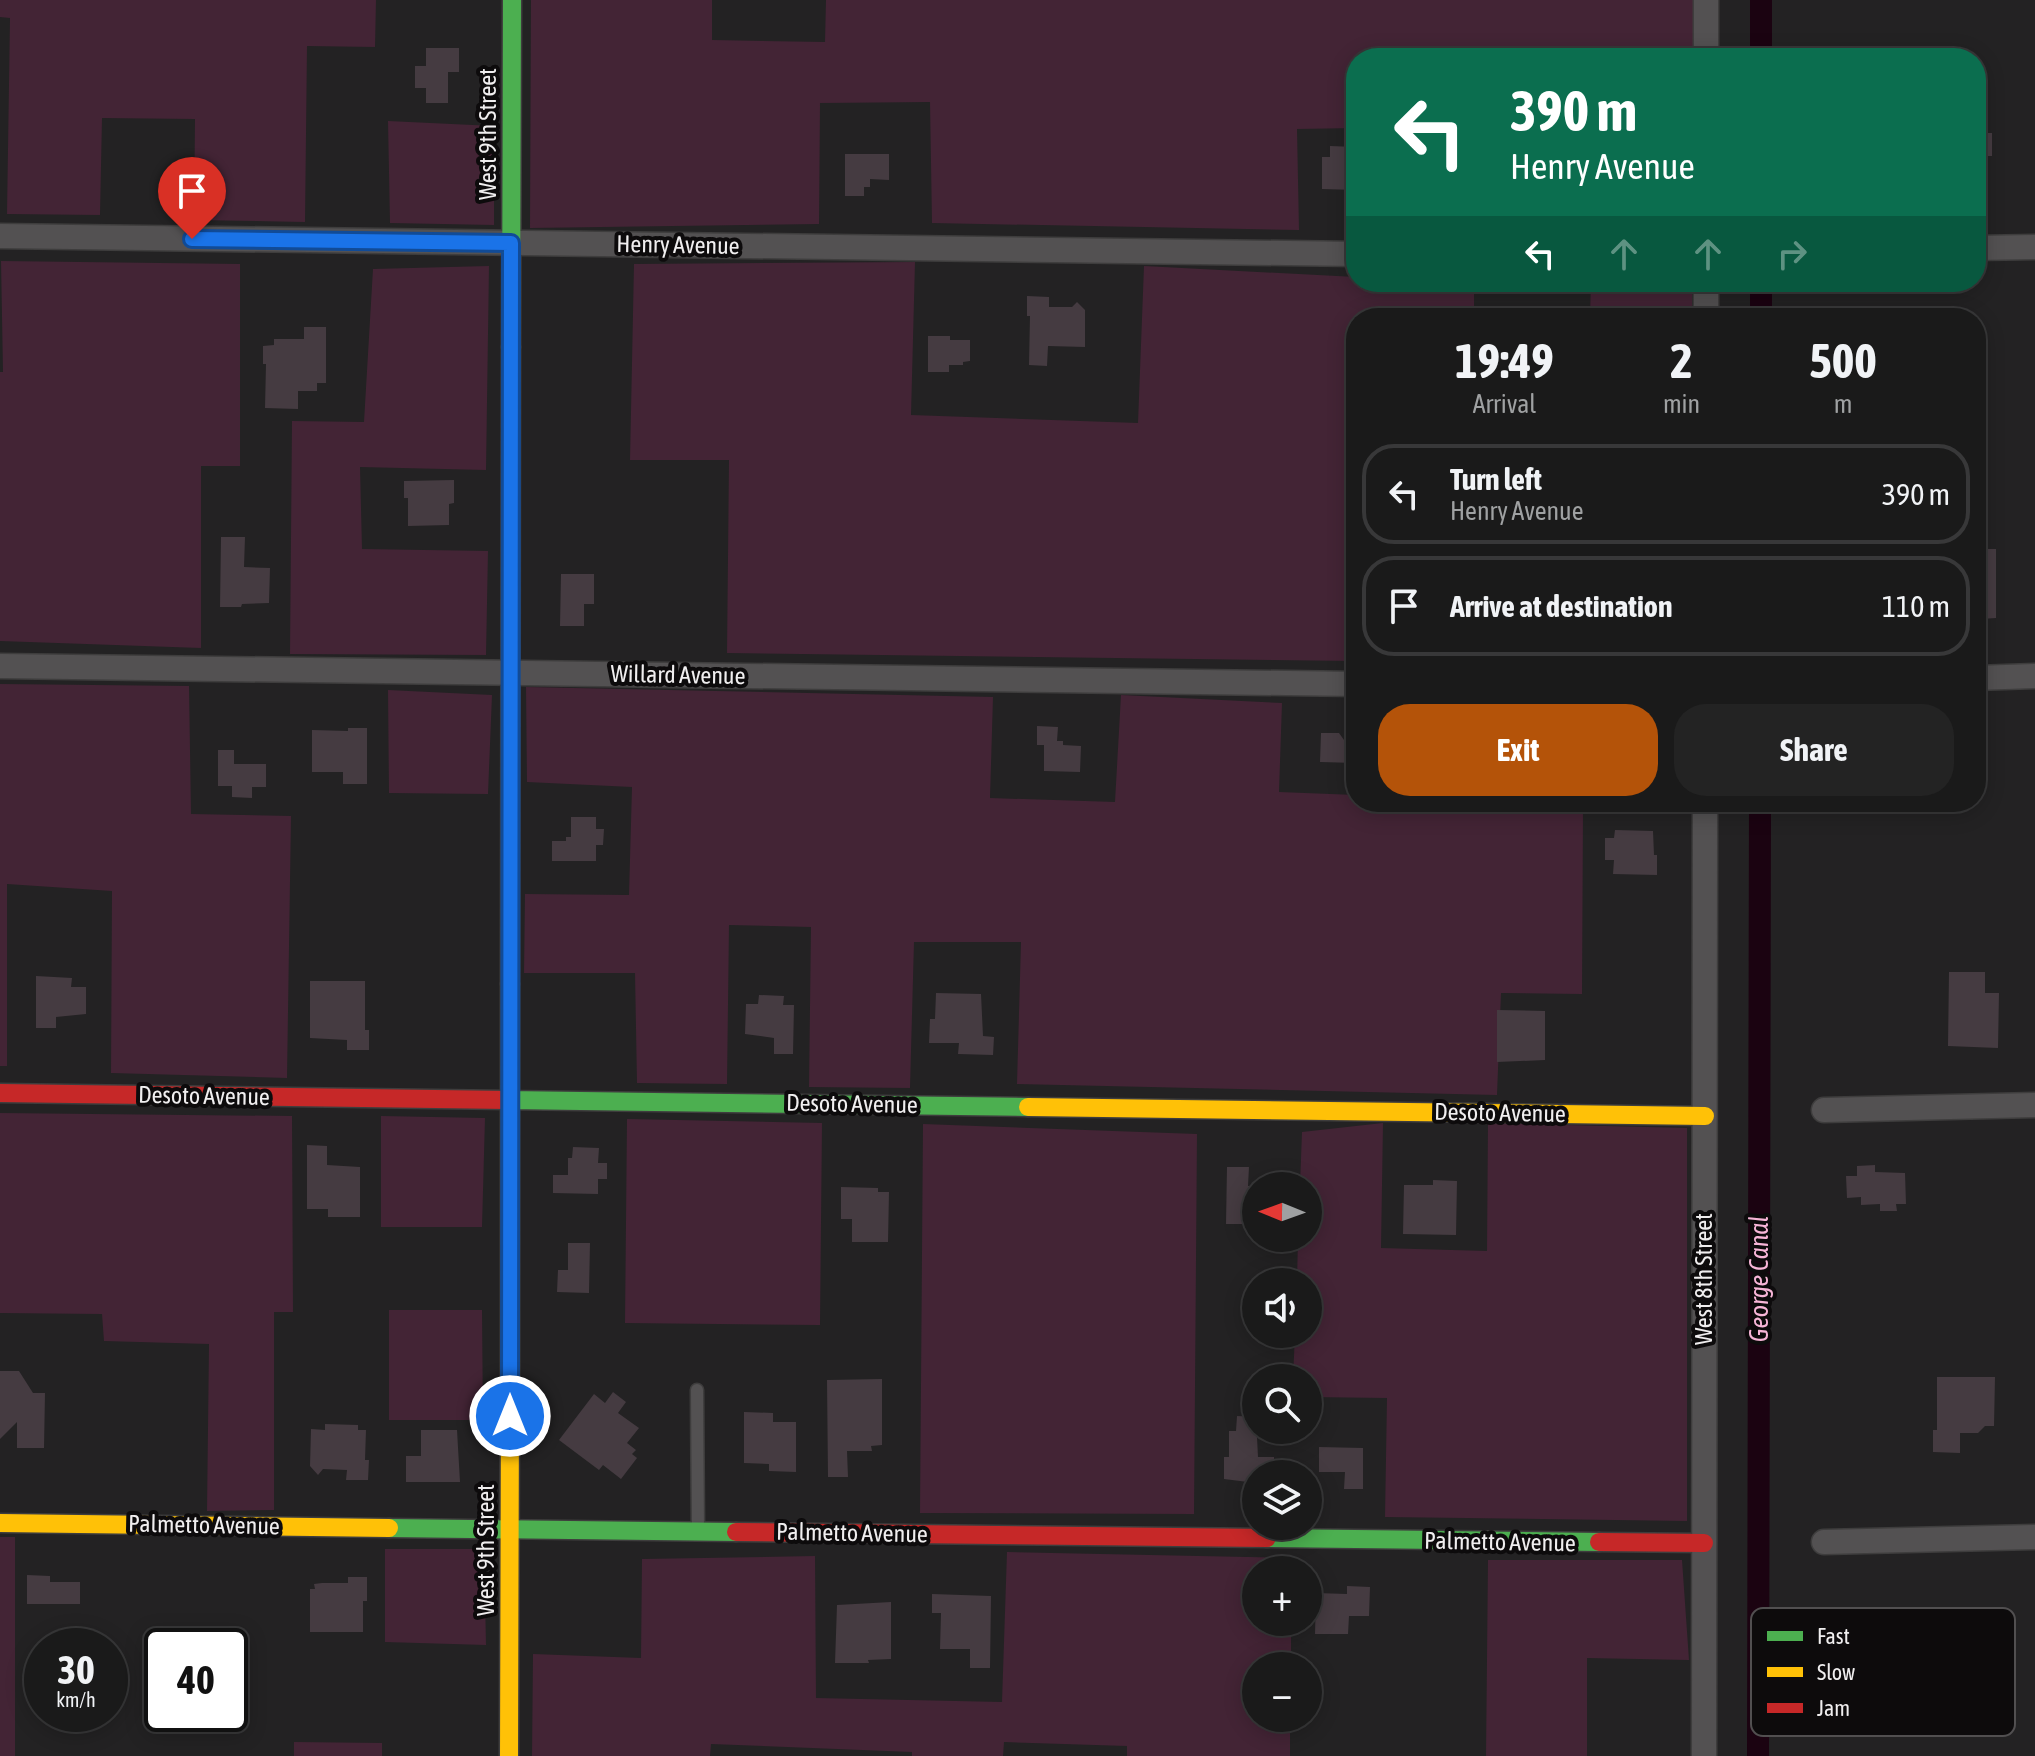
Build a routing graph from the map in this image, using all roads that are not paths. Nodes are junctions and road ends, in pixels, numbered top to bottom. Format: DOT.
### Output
graph roads {
  1 [pos="512,0"];
  2 [pos="1706,0"];
  3 [pos="1706,48"];
  4 [pos="0,236"];
  5 [pos="511,243"];
  6 [pos="2035,247"];
  7 [pos="1986,248"];
  8 [pos="1346,254"];
  9 [pos="0,666"];
  10 [pos="512,673"];
  11 [pos="2035,676"];
  12 [pos="1986,678"];
  13 [pos="1346,684"];
  14 [pos="1705,812"];
  15 [pos="0,1093"];
  16 [pos="510,1100"];
  17 [pos="2035,1105"];
  18 [pos="1824,1110"];
  19 [pos="1705,1116"];
  20 [pos="697,1390"];
  21 [pos="0,1523"];
  22 [pos="510,1529"];
  23 [pos="698,1531"];
  24 [pos="2035,1537"];
  25 [pos="1824,1542"];
  26 [pos="1704,1543"];
  27 [pos="509,1756"];
  28 [pos="1704,1756"];
  1 -- 5 [label="street, West 9th Street"];
  2 -- 3 [label="street"];
  4 -- 5 [label="street, Henry Avenue"];
  5 -- 8 [label="street, Henry Avenue"];
  5 -- 10 [label="street, West 9th Street"];
  6 -- 7 [label="street"];
  9 -- 10 [label="street, Willard Avenue"];
  10 -- 13 [label="street, Willard Avenue"];
  10 -- 16 [label="street, West 9th Street"];
  11 -- 12 [label="street"];
  14 -- 19 [label="street, West 8th Street"];
  15 -- 16 [label="street, Desoto Avenue"];
  16 -- 19 [label="street, Desoto Avenue"];
  16 -- 22 [label="street, West 9th Street"];
  17 -- 18 [label="street"];
  19 -- 26 [label="street, West 8th Street"];
  20 -- 23 [label="lane"];
  21 -- 22 [label="street, Palmetto Avenue"];
  22 -- 23 [label="street, Palmetto Avenue"];
  22 -- 27 [label="street, West 9th Street"];
  23 -- 26 [label="street, Palmetto Avenue"];
  24 -- 25 [label="street"];
  26 -- 28 [label="street, West 8th Street"];
}
